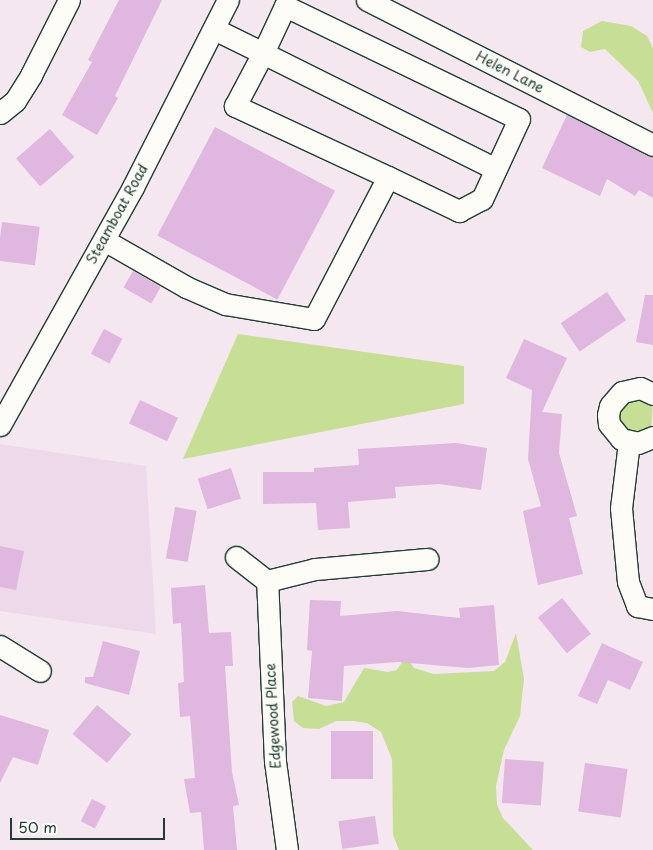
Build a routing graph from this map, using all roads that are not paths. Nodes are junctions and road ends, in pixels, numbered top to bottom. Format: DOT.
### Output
graph roads {
  1 [pos="69,0"];
  2 [pos="228,0"];
  3 [pos="367,0"];
  4 [pos="214,29"];
  5 [pos="263,53"];
  6 [pos="0,113"];
  7 [pos="653,145"];
  8 [pos="496,169"];
  9 [pos="388,177"];
  10 [pos="104,240"];
  11 [pos="653,394"];
  12 [pos="0,425"];
  13 [pos="653,437"];
  14 [pos="629,442"];
  15 [pos="236,557"];
  16 [pos="428,558"];
  17 [pos="267,581"];
  18 [pos="653,609"];
  19 [pos="0,646"];
  20 [pos="40,671"];
  21 [pos="287,850"];
  1 -- 6 [label="street"];
  2 -- 4 [label="street, Steamboat Road"];
  3 -- 7 [label="street, Helen Lane"];
  4 -- 5 [label="street"];
  4 -- 10 [label="street, Steamboat Road"];
  5 -- 8 [label="street"];
  5 -- 8 [label="street"];
  5 -- 9 [label="street"];
  8 -- 9 [label="street"];
  9 -- 10 [label="street"];
  10 -- 12 [label="street, Steamboat Road"];
  11 -- 14 [label="street"];
  13 -- 14 [label="street"];
  14 -- 18 [label="street"];
  15 -- 17 [label="street"];
  16 -- 17 [label="street"];
  17 -- 21 [label="street, Edgewood Place"];
  19 -- 20 [label="street"];
}
